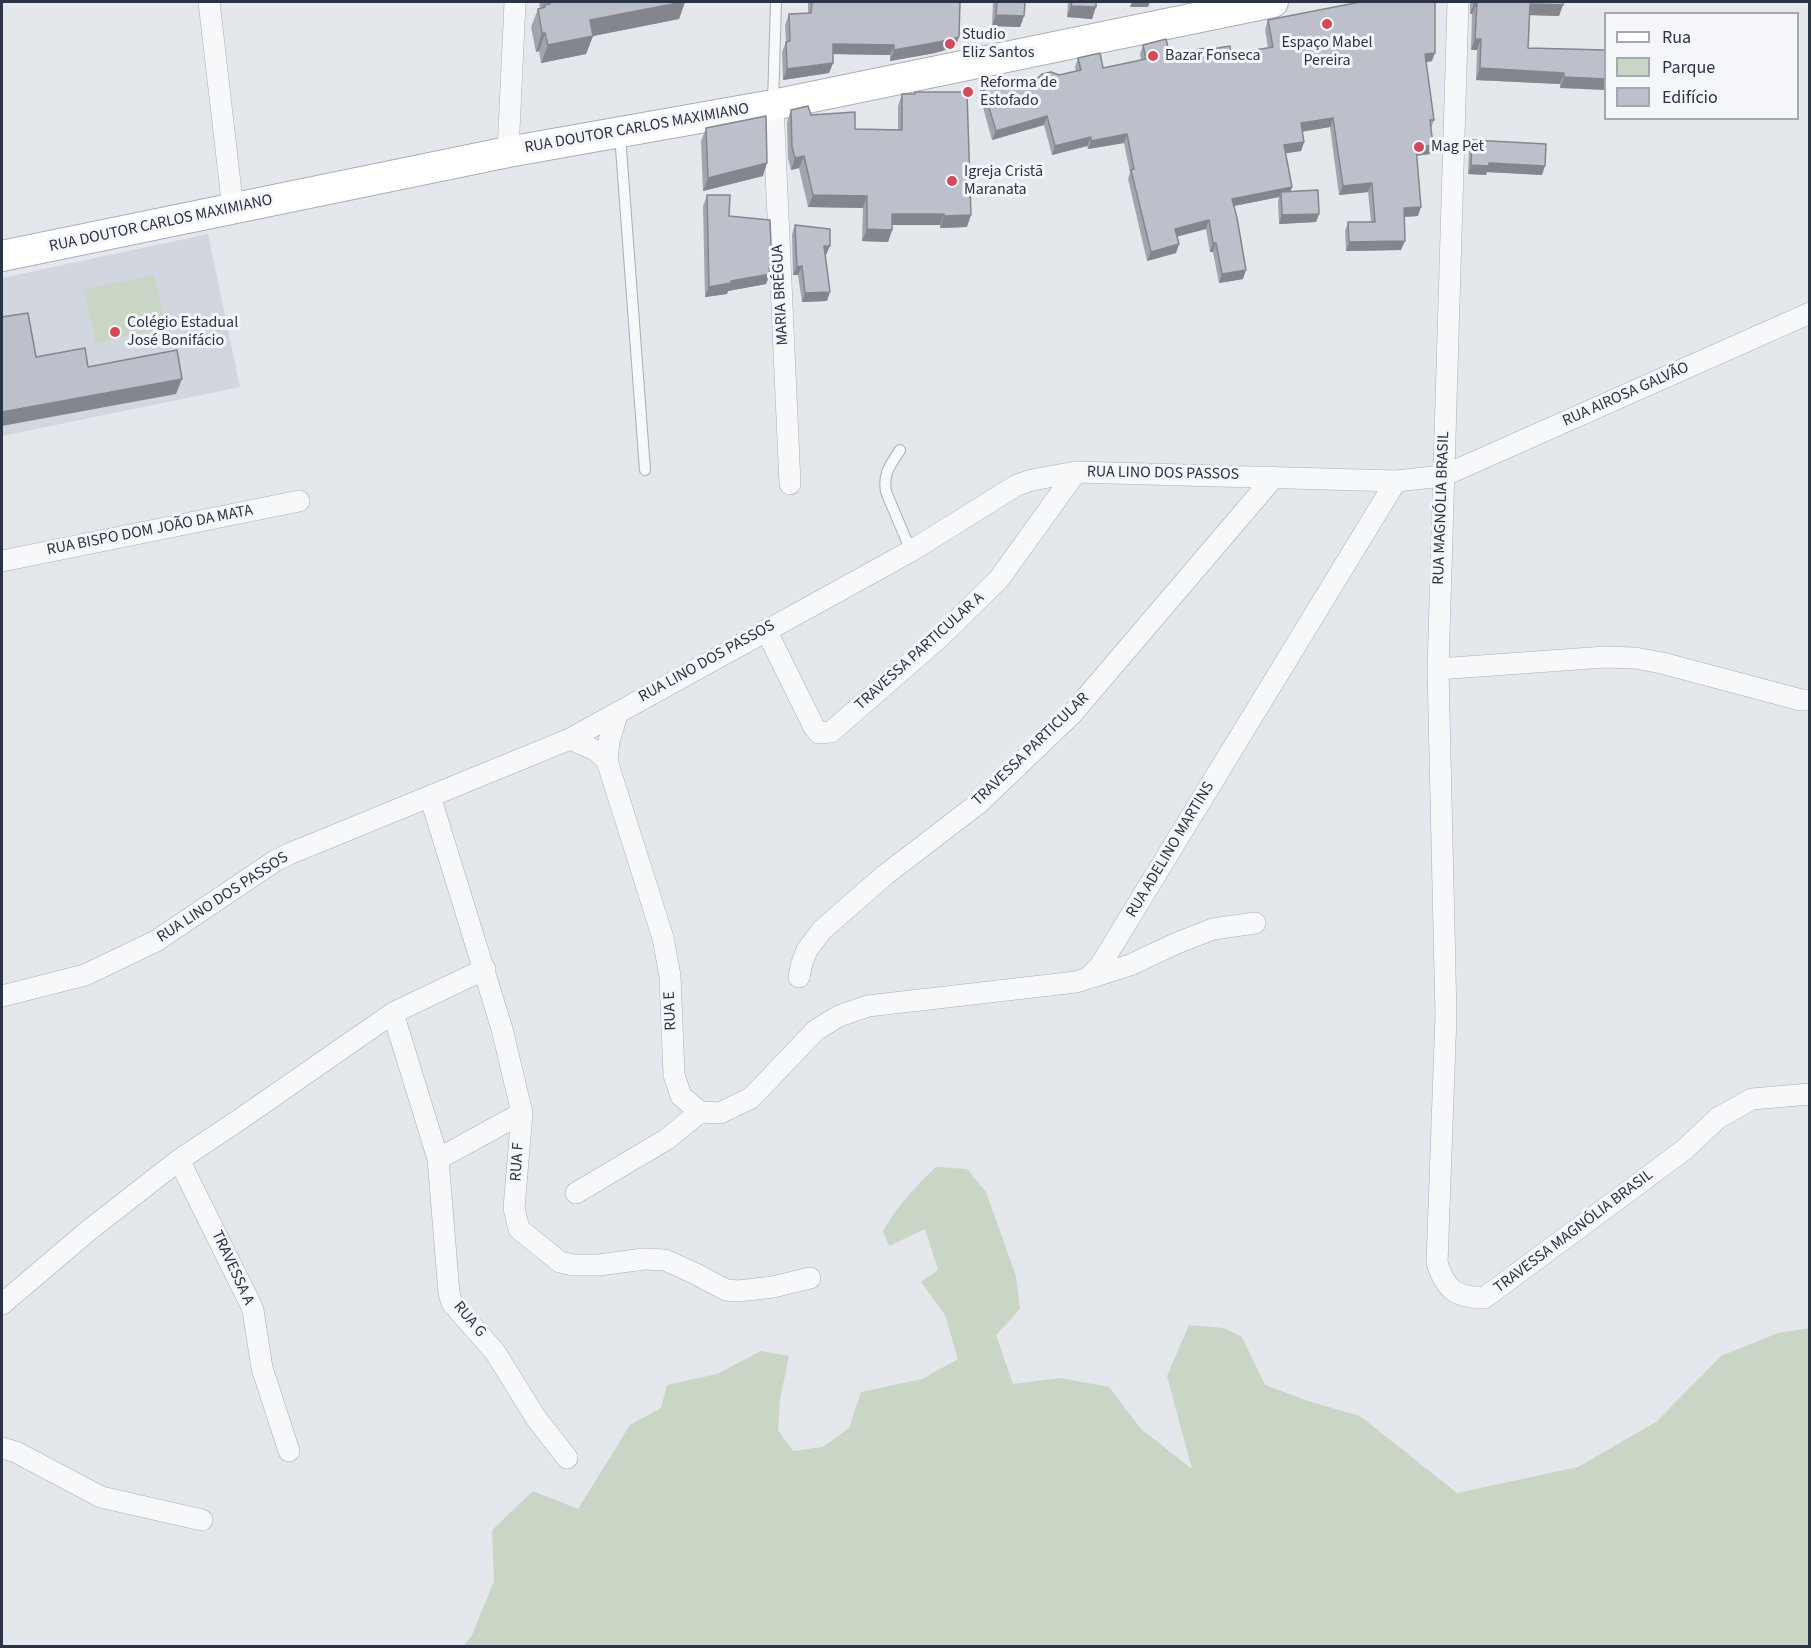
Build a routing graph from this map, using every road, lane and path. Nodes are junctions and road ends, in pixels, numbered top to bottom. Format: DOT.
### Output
graph roads {
  1 [pos="209,2"];
  2 [pos="514,2"];
  3 [pos="776,2"];
  4 [pos="1273,2"];
  5 [pos="1458,2"];
  6 [pos="773,105"];
  7 [pos="620,131"];
  8 [pos="508,152"];
  9 [pos="233,209"];
  10 [pos="2,256"];
  11 [pos="1809,313"];
  12 [pos="900,450"];
  13 [pos="645,470"];
  14 [pos="1076,472"];
  15 [pos="1443,476"];
  16 [pos="1274,477"];
  17 [pos="1396,481"];
  18 [pos="790,484"];
  19 [pos="299,501"];
  20 [pos="911,551"];
  21 [pos="2,561"];
  22 [pos="766,630"];
  23 [pos="1438,669"];
  24 [pos="1809,700"];
  25 [pos="618,712"];
  26 [pos="570,739"];
  27 [pos="607,761"];
  28 [pos="430,796"];
  29 [pos="1255,923"];
  30 [pos="485,969"];
  31 [pos="799,977"];
  32 [pos="1089,977"];
  33 [pos="2,996"];
  34 [pos="393,1013"];
  35 [pos="1446,1015"];
  36 [pos="1809,1094"];
  37 [pos="700,1112"];
  38 [pos="522,1113"];
  39 [pos="438,1159"];
  40 [pos="179,1160"];
  41 [pos="576,1193"];
  42 [pos="810,1278"];
  43 [pos="2,1304"];
  44 [pos="2,1448"];
  45 [pos="290,1451"];
  46 [pos="567,1458"];
  47 [pos="202,1520"];
  1 -- 9 [label="street"];
  2 -- 8 [label="street"];
  3 -- 6 [label="lane"];
  4 -- 6 [label="main road, RUA DOUTOR CARLOS MAXIMIANO"];
  5 -- 15 [label="street, RUA MAGNÓLIA BRASIL"];
  6 -- 7 [label="main road, RUA DOUTOR CARLOS MAXIMIANO"];
  6 -- 18 [label="street, MARIA BRÉGUA"];
  7 -- 8 [label="main road, RUA DOUTOR CARLOS MAXIMIANO"];
  7 -- 13 [label="lane"];
  8 -- 9 [label="main road, RUA DOUTOR CARLOS MAXIMIANO"];
  9 -- 10 [label="main road, RUA DOUTOR CARLOS MAXIMIANO"];
  11 -- 15 [label="street, RUA AIROSA GALVÃO"];
  12 -- 20 [label="lane"];
  14 -- 16 [label="street, RUA LINO DOS PASSOS"];
  14 -- 20 [label="street, RUA LINO DOS PASSOS"];
  14 -- 22 [label="street, TRAVESSA PARTICULAR A"];
  15 -- 17 [label="street, RUA LINO DOS PASSOS"];
  15 -- 23 [label="street, RUA MAGNÓLIA BRASIL"];
  16 -- 17 [label="street, RUA LINO DOS PASSOS"];
  16 -- 31 [label="street, TRAVESSA PARTICULAR"];
  17 -- 32 [label="street, RUA ADELINO MARTINS"];
  19 -- 21 [label="street, RUA BISPO DOM JOÃO DA MATA"];
  20 -- 22 [label="street, RUA LINO DOS PASSOS"];
  22 -- 25 [label="street, RUA LINO DOS PASSOS"];
  23 -- 24 [label="street"];
  23 -- 35 [label="street, RUA MAGNÓLIA BRASIL"];
  25 -- 26 [label="street, RUA LINO DOS PASSOS"];
  25 -- 27 [label="street, RUA E"];
  26 -- 27 [label="street"];
  26 -- 28 [label="street, RUA LINO DOS PASSOS"];
  27 -- 37 [label="street, RUA E"];
  28 -- 30 [label="street, RUA F"];
  28 -- 33 [label="street, RUA LINO DOS PASSOS"];
  29 -- 32 [label="street"];
  30 -- 34 [label="street"];
  30 -- 38 [label="street, RUA F"];
  32 -- 37 [label="street"];
  34 -- 39 [label="street, RUA G"];
  34 -- 40 [label="street"];
  35 -- 36 [label="street, TRAVESSA MAGNÓLIA BRASIL"];
  37 -- 41 [label="street"];
  38 -- 39 [label="street"];
  38 -- 42 [label="street, RUA F"];
  39 -- 46 [label="street, RUA G"];
  40 -- 43 [label="street"];
  40 -- 45 [label="street, TRAVESSA A"];
  44 -- 47 [label="street"];
}
